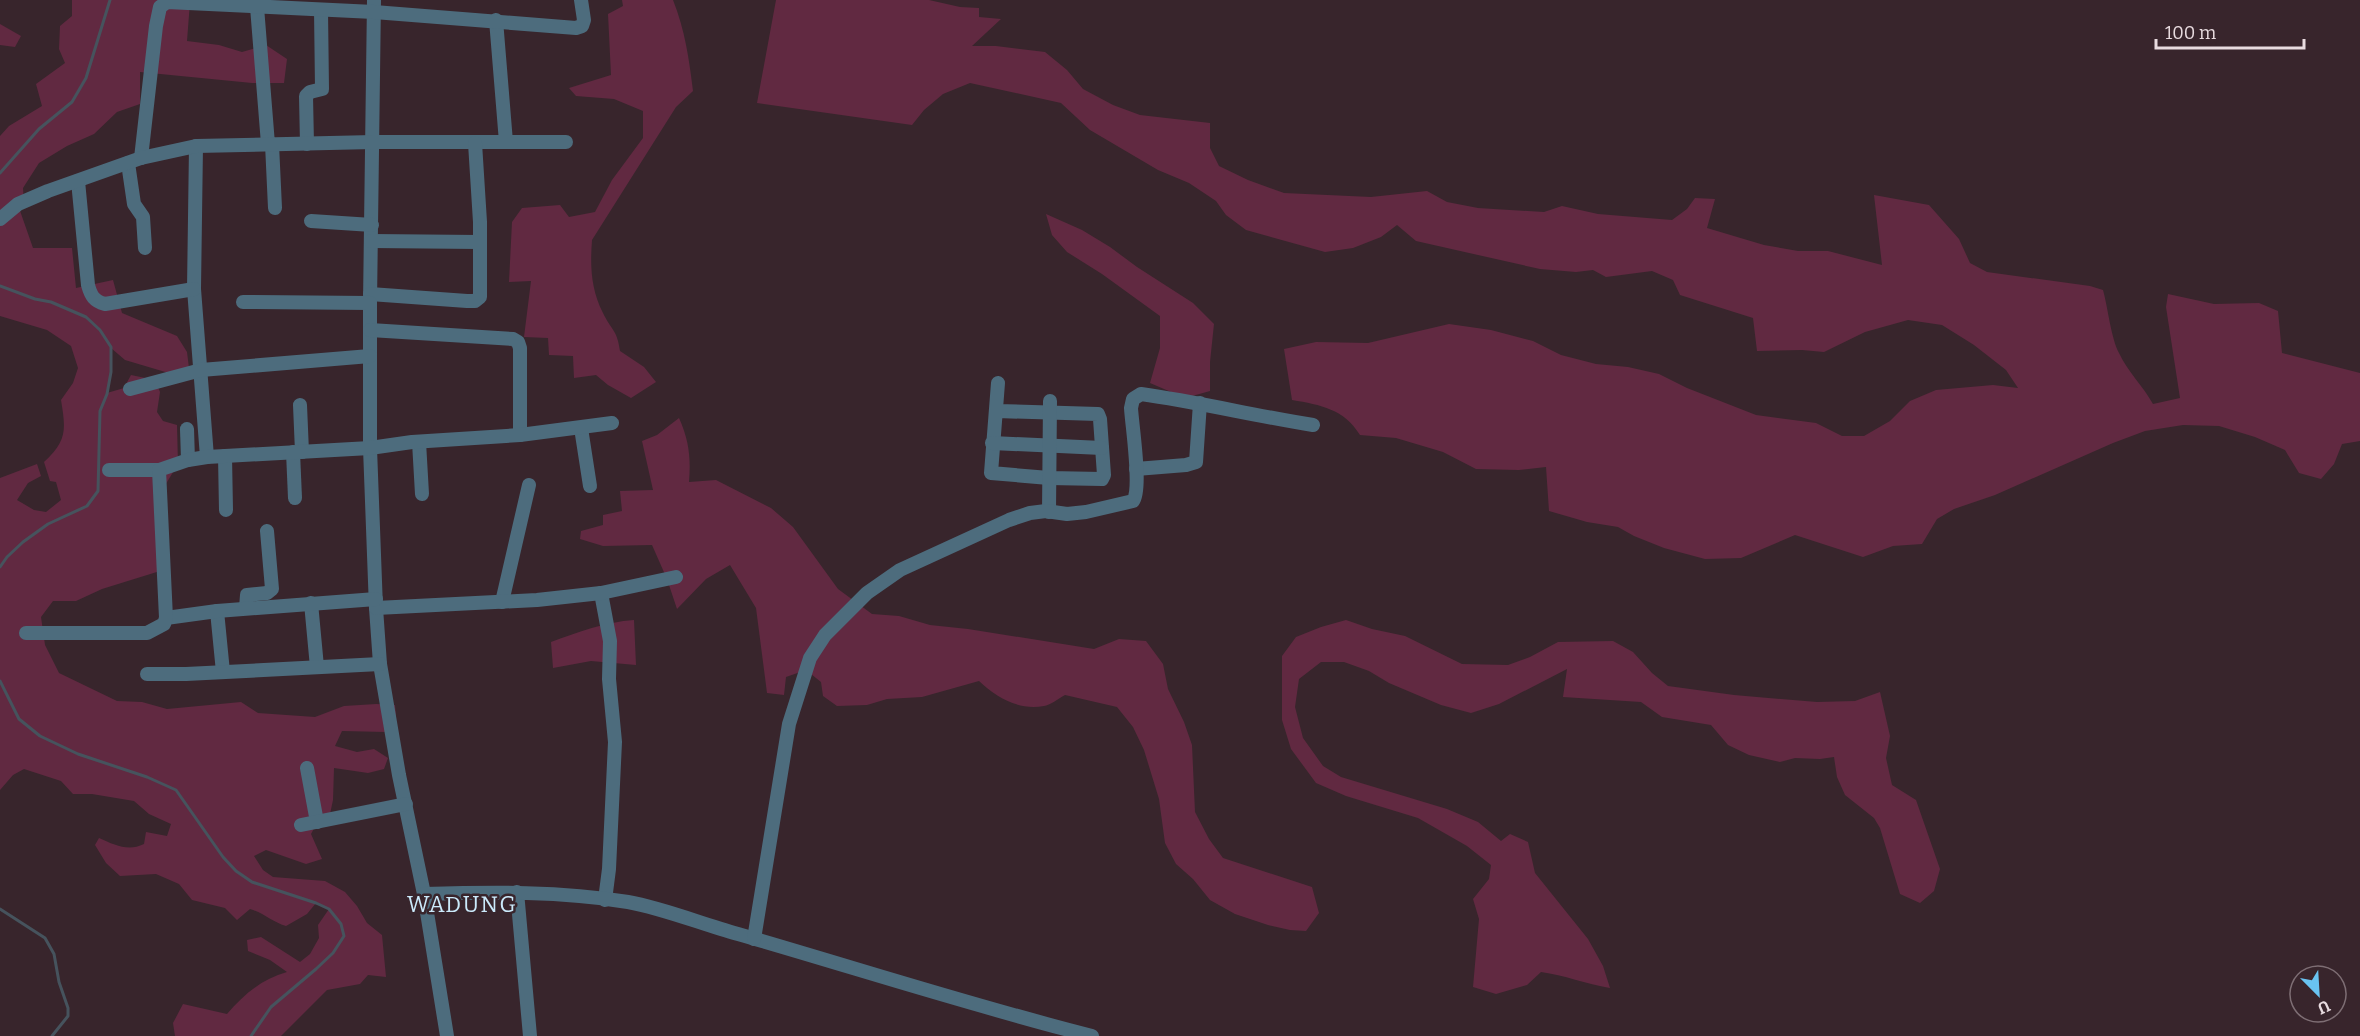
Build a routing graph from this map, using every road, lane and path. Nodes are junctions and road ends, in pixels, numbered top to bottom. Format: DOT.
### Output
graph roads {
  1 [pos="581,0"];
  2 [pos="265,5"];
  3 [pos="374,6"];
  4 [pos="321,10"];
  5 [pos="496,20"];
  6 [pos="373,142"];
  7 [pos="506,142"];
  8 [pos="566,142"];
  9 [pos="476,143"];
  10 [pos="270,144"];
  11 [pos="307,144"];
  12 [pos="196,146"];
  13 [pos="134,161"];
  14 [pos="78,181"];
  15 [pos="274,208"];
  16 [pos="0,219"];
  17 [pos="311,221"];
  18 [pos="372,225"];
  19 [pos="371,241"];
  20 [pos="479,242"];
  21 [pos="145,248"];
  22 [pos="194,289"];
  23 [pos="370,298"];
  24 [pos="243,302"];
  25 [pos="370,330"];
  26 [pos="370,356"];
  27 [pos="201,370"];
  28 [pos="998,383"];
  29 [pos="130,389"];
  30 [pos="1200,403"];
  31 [pos="300,405"];
  32 [pos="1050,407"];
  33 [pos="997,411"];
  34 [pos="612,423"];
  35 [pos="1312,425"];
  36 [pos="581,428"];
  37 [pos="188,429"];
  38 [pos="520,435"];
  39 [pos="419,442"];
  40 [pos="992,443"];
  41 [pos="1050,446"];
  42 [pos="370,448"];
  43 [pos="1102,448"];
  44 [pos="298,452"];
  45 [pos="225,456"];
  46 [pos="207,457"];
  47 [pos="188,460"];
  48 [pos="1136,469"];
  49 [pos="109,470"];
  50 [pos="159,470"];
  51 [pos="1049,478"];
  52 [pos="529,485"];
  53 [pos="590,486"];
  54 [pos="422,494"];
  55 [pos="295,498"];
  56 [pos="226,510"];
  57 [pos="1049,512"];
  58 [pos="267,531"];
  59 [pos="676,578"];
  60 [pos="601,592"];
  61 [pos="502,602"];
  62 [pos="311,603"];
  63 [pos="376,604"];
  64 [pos="246,608"];
  65 [pos="217,611"];
  66 [pos="166,618"];
  67 [pos="26,633"];
  68 [pos="380,664"];
  69 [pos="317,667"];
  70 [pos="223,672"];
  71 [pos="147,674"];
  72 [pos="307,768"];
  73 [pos="406,804"];
  74 [pos="317,822"];
  75 [pos="301,825"];
  76 [pos="517,892"];
  77 [pos="424,894"];
  78 [pos="605,900"];
  79 [pos="754,939"];
  80 [pos="447,1036"];
  81 [pos="530,1036"];
  82 [pos="1092,1036"];
  1 -- 5 [label="street"];
  2 -- 4 [label="street"];
  2 -- 10 [label="street"];
  2 -- 13 [label="street"];
  3 -- 4 [label="street"];
  3 -- 5 [label="street"];
  3 -- 6 [label="street"];
  4 -- 11 [label="street"];
  5 -- 7 [label="street"];
  6 -- 9 [label="street"];
  6 -- 11 [label="street"];
  6 -- 18 [label="street"];
  7 -- 8 [label="street"];
  7 -- 9 [label="street"];
  9 -- 20 [label="street"];
  10 -- 11 [label="street"];
  10 -- 12 [label="street"];
  10 -- 15 [label="street"];
  12 -- 13 [label="street"];
  12 -- 22 [label="street"];
  13 -- 14 [label="street"];
  13 -- 21 [label="street"];
  14 -- 16 [label="street"];
  14 -- 22 [label="street"];
  17 -- 18 [label="street"];
  18 -- 19 [label="street"];
  19 -- 20 [label="street"];
  19 -- 23 [label="street"];
  20 -- 23 [label="street"];
  22 -- 27 [label="street"];
  23 -- 24 [label="street"];
  23 -- 25 [label="street"];
  25 -- 26 [label="street"];
  25 -- 38 [label="street"];
  26 -- 27 [label="street"];
  26 -- 42 [label="street"];
  27 -- 29 [label="street"];
  27 -- 46 [label="street"];
  28 -- 33 [label="street"];
  30 -- 35 [label="street"];
  30 -- 48 [label="street"];
  30 -- 48 [label="street"];
  31 -- 44 [label="street"];
  32 -- 33 [label="street"];
  32 -- 41 [label="street"];
  32 -- 43 [label="street"];
  33 -- 40 [label="street"];
  34 -- 36 [label="street"];
  36 -- 38 [label="street"];
  36 -- 53 [label="street"];
  37 -- 47 [label="street"];
  38 -- 39 [label="street"];
  39 -- 42 [label="street"];
  39 -- 54 [label="street"];
  40 -- 41 [label="street"];
  40 -- 51 [label="street"];
  41 -- 43 [label="street"];
  41 -- 51 [label="street"];
  42 -- 44 [label="street"];
  42 -- 63 [label="street"];
  43 -- 51 [label="street"];
  44 -- 45 [label="street"];
  44 -- 55 [label="street"];
  45 -- 46 [label="street"];
  45 -- 56 [label="street"];
  46 -- 47 [label="street"];
  47 -- 50 [label="street"];
  48 -- 57 [label="street"];
  49 -- 50 [label="street"];
  50 -- 66 [label="street"];
  51 -- 57 [label="street"];
  52 -- 61 [label="street"];
  57 -- 79 [label="street"];
  58 -- 64 [label="street"];
  59 -- 60 [label="street"];
  60 -- 61 [label="street"];
  60 -- 78 [label="street"];
  61 -- 63 [label="street"];
  62 -- 63 [label="street"];
  62 -- 64 [label="street"];
  62 -- 69 [label="street"];
  63 -- 68 [label="street"];
  64 -- 65 [label="street"];
  65 -- 66 [label="street"];
  65 -- 70 [label="street"];
  66 -- 67 [label="street"];
  68 -- 69 [label="street"];
  68 -- 73 [label="street"];
  69 -- 70 [label="street"];
  70 -- 71 [label="street"];
  72 -- 74 [label="street"];
  73 -- 74 [label="street"];
  73 -- 77 [label="street"];
  74 -- 75 [label="street"];
  76 -- 77 [label="street"];
  76 -- 78 [label="street"];
  76 -- 81 [label="street"];
  77 -- 80 [label="street"];
  78 -- 79 [label="street"];
  79 -- 82 [label="street"];
}
